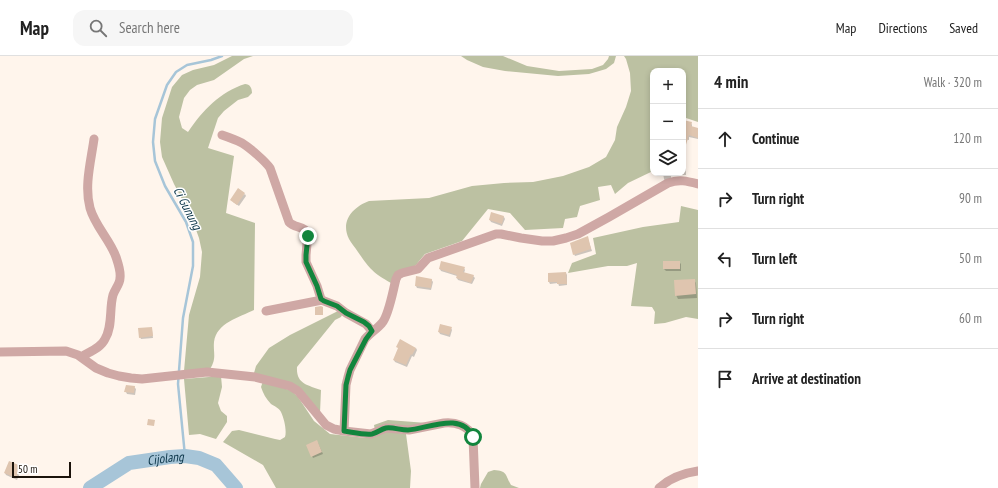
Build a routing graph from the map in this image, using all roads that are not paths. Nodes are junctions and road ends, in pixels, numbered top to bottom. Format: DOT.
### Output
graph roads {
  1 [pos="222,135"];
  2 [pos="94,139"];
  3 [pos="698,184"];
  4 [pos="322,300"];
  5 [pos="266,311"];
  6 [pos="372,331"];
  7 [pos="0,352"];
  8 [pos="81,357"];
  9 [pos="344,431"];
  10 [pos="698,472"];
  11 [pos="475,488"];
  12 [pos="659,488"];
  1 -- 4 [label="street"];
  2 -- 8 [label="street"];
  3 -- 6 [label="street"];
  4 -- 5 [label="street"];
  4 -- 6 [label="street"];
  6 -- 9 [label="street"];
  7 -- 8 [label="street"];
  8 -- 9 [label="street"];
  9 -- 11 [label="street"];
  10 -- 12 [label="street"];
}
